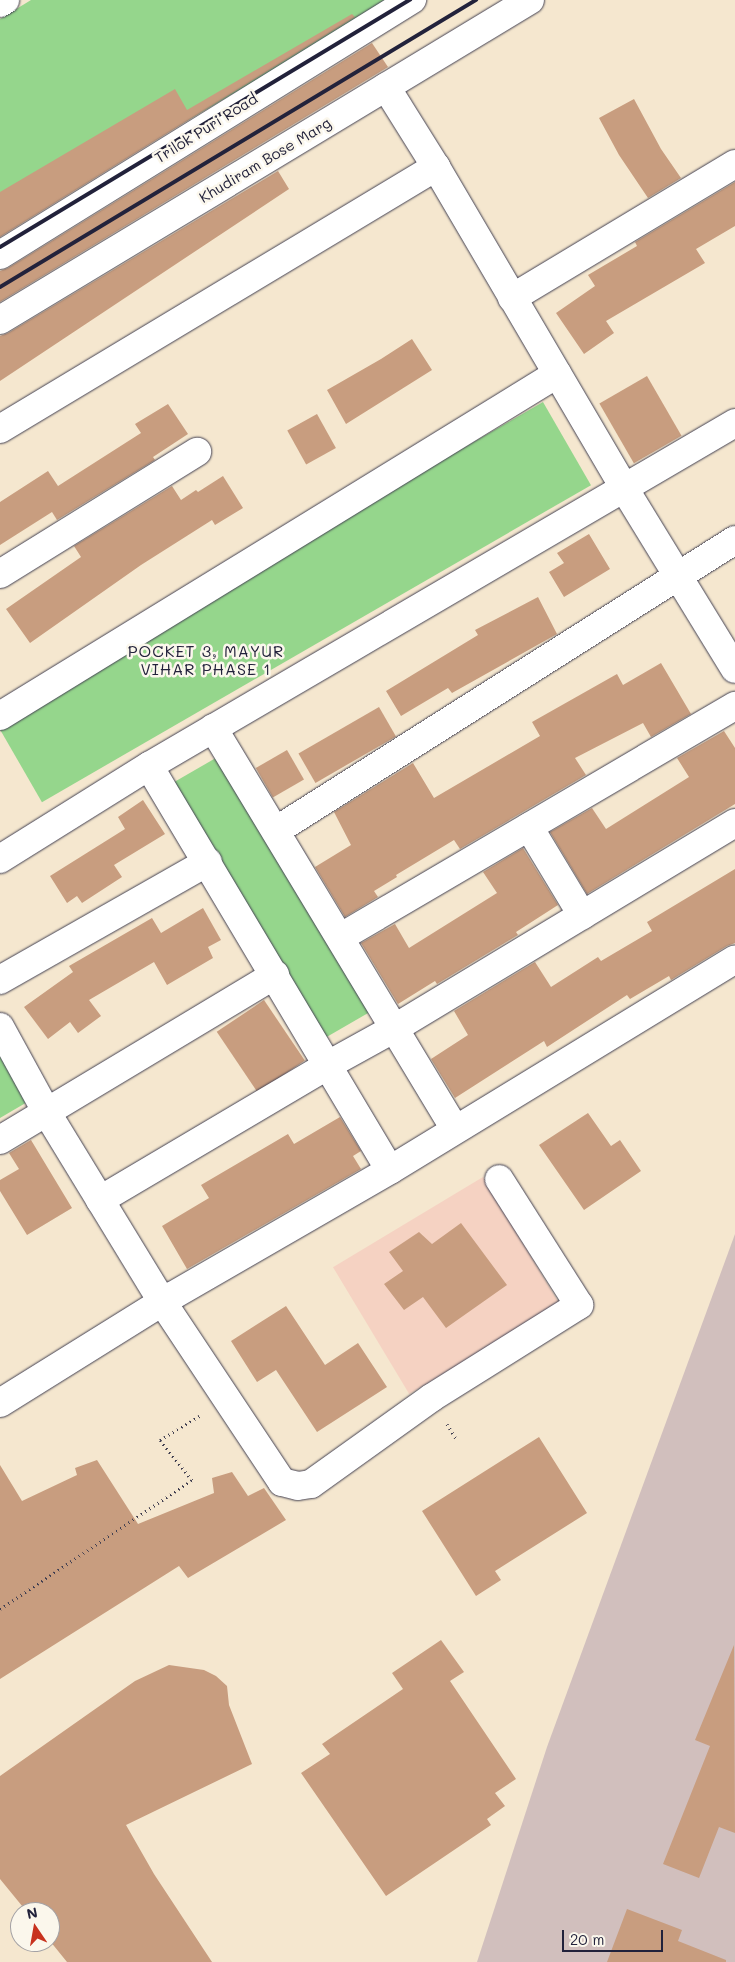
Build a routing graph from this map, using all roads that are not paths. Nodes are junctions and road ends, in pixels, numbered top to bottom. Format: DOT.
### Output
graph roads {
  1 [pos="5,0"];
  2 [pos="412,0"];
  3 [pos="530,0"];
  4 [pos="0,3"];
  5 [pos="386,87"];
  6 [pos="735,164"];
  7 [pos="436,167"];
  8 [pos="0,255"];
  9 [pos="512,298"];
  10 [pos="0,320"];
  11 [pos="557,374"];
  12 [pos="735,423"];
  13 [pos="0,429"];
  14 [pos="197,452"];
  15 [pos="624,488"];
  16 [pos="735,540"];
  17 [pos="0,574"];
  18 [pos="678,574"];
  19 [pos="735,669"];
  20 [pos="735,706"];
  21 [pos="0,716"];
  22 [pos="213,728"];
  23 [pos="149,766"];
  24 [pos="735,823"];
  25 [pos="529,827"];
  26 [pos="276,830"];
  27 [pos="0,859"];
  28 [pos="208,862"];
  29 [pos="582,915"];
  30 [pos="341,938"];
  31 [pos="735,959"];
  32 [pos="275,976"];
  33 [pos="0,980"];
  34 [pos="0,1027"];
  35 [pos="395,1028"];
  36 [pos="328,1065"];
  37 [pos="47,1113"];
  38 [pos="455,1130"];
  39 [pos="0,1140"];
  40 [pos="390,1170"];
  41 [pos="499,1178"];
  42 [pos="100,1200"];
  43 [pos="163,1303"];
  44 [pos="0,1403"];
  1 -- 4 [label="street"];
  2 -- 8 [label="street, Trilok Puri Road"];
  3 -- 5 [label="street, Khudiram Bose Marg"];
  5 -- 7 [label="street"];
  5 -- 10 [label="street, Khudiram Bose Marg"];
  6 -- 9 [label="street"];
  7 -- 9 [label="street"];
  7 -- 13 [label="street"];
  9 -- 11 [label="street"];
  11 -- 15 [label="street"];
  11 -- 21 [label="street"];
  12 -- 15 [label="street"];
  14 -- 17 [label="street"];
  15 -- 18 [label="street"];
  15 -- 22 [label="street"];
  16 -- 18 [label="street"];
  18 -- 19 [label="street"];
  18 -- 26 [label="street"];
  20 -- 25 [label="street"];
  22 -- 23 [label="street"];
  22 -- 26 [label="street"];
  23 -- 27 [label="street"];
  23 -- 28 [label="street"];
  24 -- 29 [label="street"];
  25 -- 29 [label="street"];
  25 -- 30 [label="street"];
  26 -- 30 [label="street"];
  28 -- 32 [label="street"];
  28 -- 33 [label="street"];
  29 -- 35 [label="street"];
  30 -- 35 [label="street"];
  31 -- 38 [label="street"];
  32 -- 36 [label="street"];
  32 -- 37 [label="street"];
  34 -- 37 [label="street"];
  35 -- 36 [label="street"];
  35 -- 38 [label="street"];
  36 -- 40 [label="street"];
  36 -- 42 [label="street"];
  37 -- 39 [label="street"];
  37 -- 42 [label="street"];
  38 -- 40 [label="street"];
  40 -- 43 [label="street"];
  41 -- 43 [label="street"];
  42 -- 43 [label="street"];
  43 -- 44 [label="street"];
}
